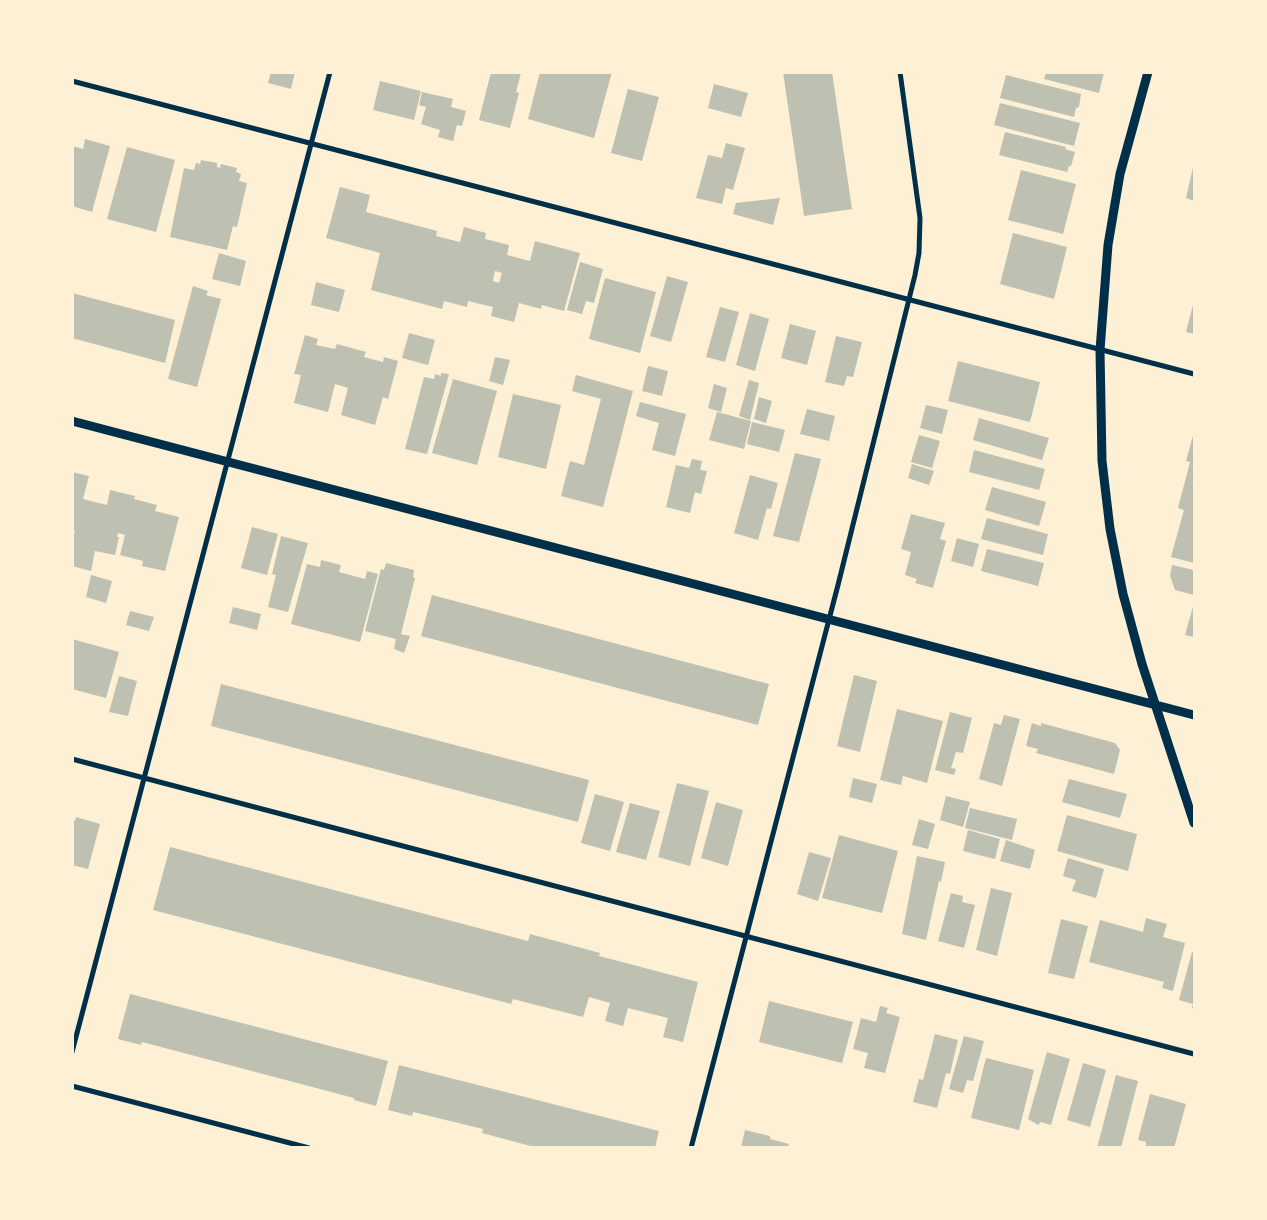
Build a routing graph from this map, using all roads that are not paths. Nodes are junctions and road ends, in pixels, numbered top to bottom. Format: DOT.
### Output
graph roads {
  1 [pos="330,72"];
  2 [pos="900,72"];
  3 [pos="1148,72"];
  4 [pos="72,81"];
  5 [pos="311,143"];
  6 [pos="910,299"];
  7 [pos="1100,350"];
  8 [pos="1194,374"];
  9 [pos="72,421"];
  10 [pos="229,462"];
  11 [pos="829,618"];
  12 [pos="1155,705"];
  13 [pos="1194,715"];
  14 [pos="72,759"];
  15 [pos="145,777"];
  16 [pos="1194,823"];
  17 [pos="746,935"];
  18 [pos="72,1052"];
  19 [pos="1194,1054"];
  20 [pos="72,1086"];
  21 [pos="309,1148"];
  22 [pos="691,1148"];
  1 -- 5 [label="street"];
  2 -- 6 [label="street"];
  3 -- 7 [label="street"];
  4 -- 5 [label="street"];
  5 -- 6 [label="street"];
  5 -- 10 [label="street"];
  6 -- 7 [label="street"];
  6 -- 11 [label="street"];
  7 -- 8 [label="street"];
  7 -- 12 [label="street"];
  9 -- 10 [label="street"];
  10 -- 11 [label="street"];
  10 -- 15 [label="street"];
  11 -- 12 [label="street"];
  11 -- 17 [label="street"];
  12 -- 13 [label="street"];
  12 -- 16 [label="street"];
  14 -- 15 [label="street"];
  15 -- 17 [label="street"];
  15 -- 18 [label="street"];
  17 -- 19 [label="street"];
  17 -- 22 [label="street"];
  20 -- 21 [label="street"];
}
